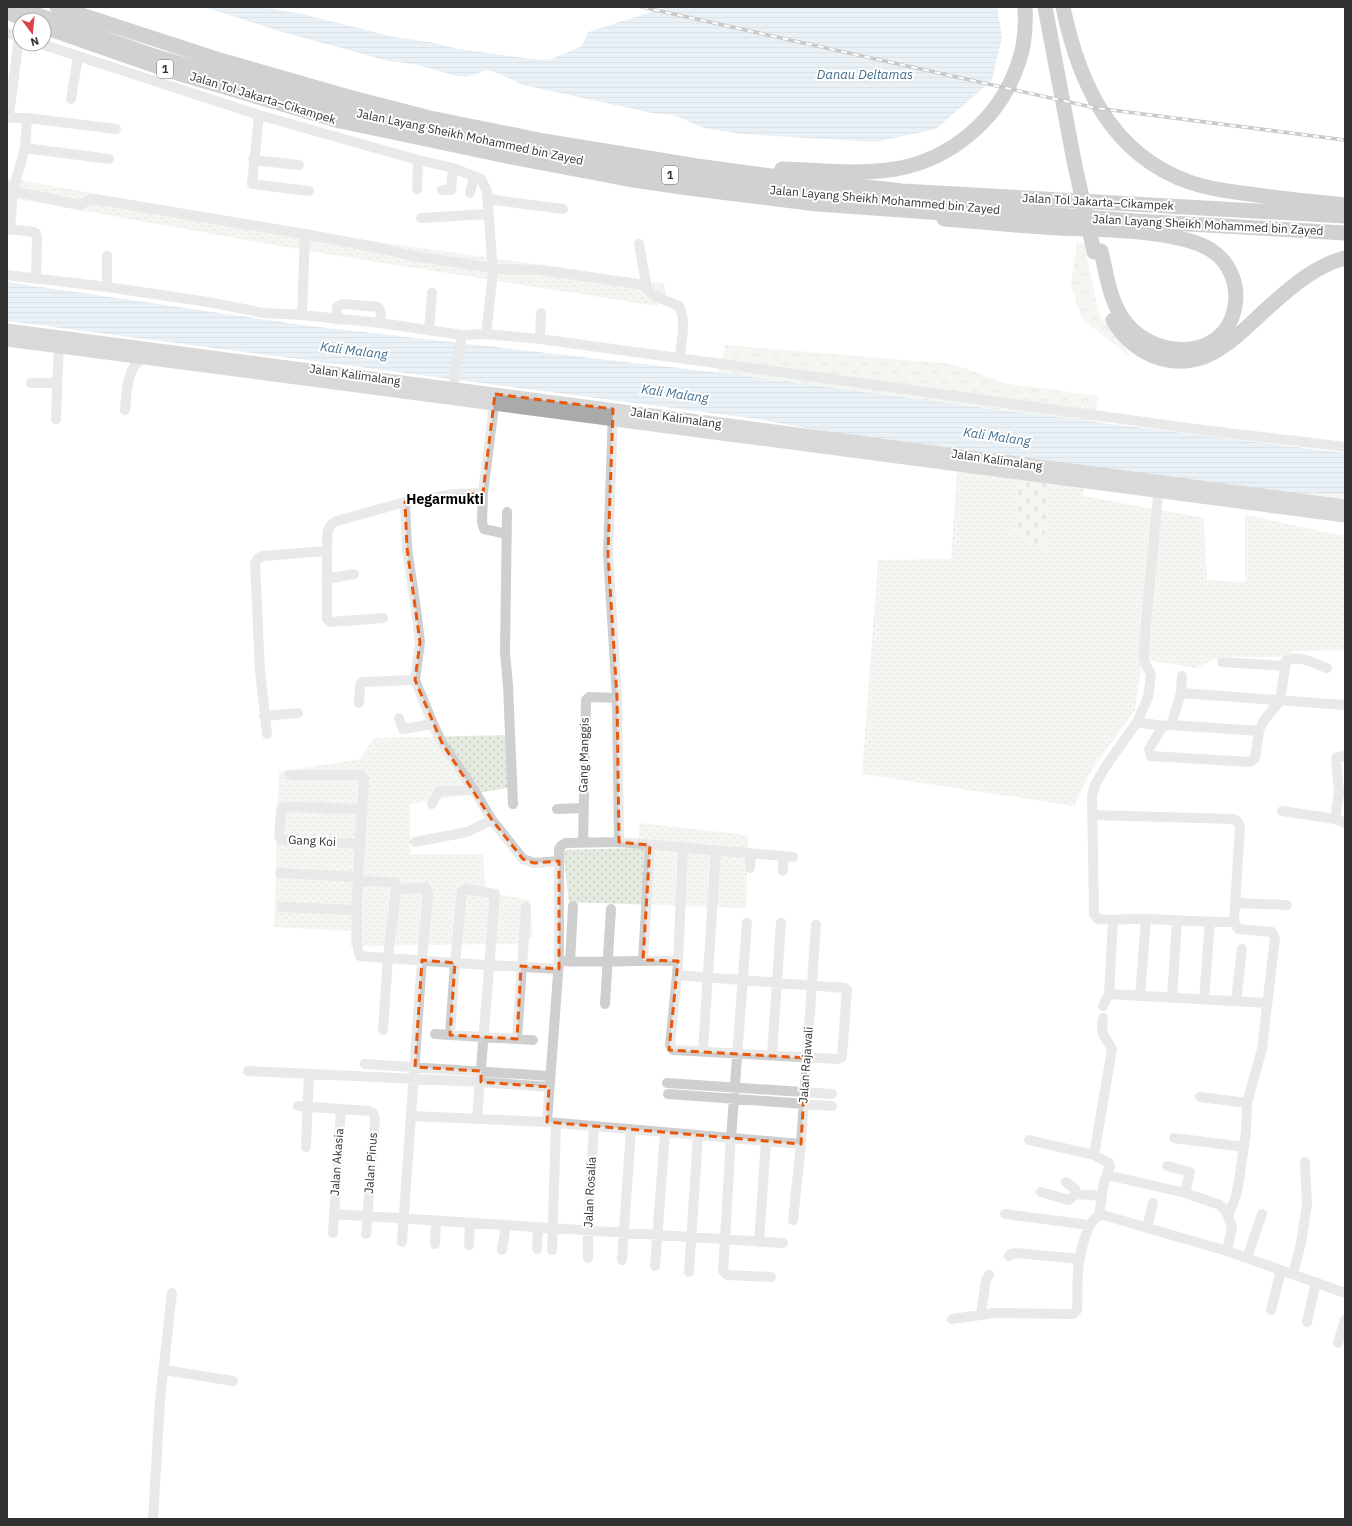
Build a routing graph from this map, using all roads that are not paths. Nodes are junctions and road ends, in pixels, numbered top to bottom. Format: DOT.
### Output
graph roads {
  1 [pos="15,7"];
  2 [pos="38,7"];
  3 [pos="57,7"];
  4 [pos="1025,7"];
  5 [pos="1045,7"];
  6 [pos="1053,7"];
  7 [pos="1063,7"];
  8 [pos="52,30"];
  9 [pos="52,48"];
  10 [pos="17,52"];
  11 [pos="78,56"];
  12 [pos="71,99"];
  13 [pos="258,115"];
  14 [pos="27,118"];
  15 [pos="116,129"];
  16 [pos="25,148"];
  17 [pos="109,159"];
  18 [pos="254,160"];
  19 [pos="418,160"];
  20 [pos="1079,161"];
  21 [pos="299,165"];
  22 [pos="697,166"];
  23 [pos="454,168"];
  24 [pos="474,177"];
  25 [pos="10,189"];
  26 [pos="417,189"];
  27 [pos="442,190"];
  28 [pos="309,191"];
  29 [pos="470,193"];
  30 [pos="487,200"];
  31 [pos="1345,205"];
  32 [pos="562,209"];
  33 [pos="913,212"];
  34 [pos="488,214"];
  35 [pos="1345,216"];
  36 [pos="421,218"];
  37 [pos="1345,226"];
  38 [pos="8,229"];
  39 [pos="1345,233"];
  40 [pos="305,234"];
  41 [pos="1345,239"];
  42 [pos="639,244"];
  43 [pos="1098,251"];
  44 [pos="107,256"];
  45 [pos="1345,258"];
  46 [pos="492,268"];
  47 [pos="7,275"];
  48 [pos="36,279"];
  49 [pos="646,286"];
  50 [pos="107,287"];
  51 [pos="432,293"];
  52 [pos="541,313"];
  53 [pos="302,315"];
  54 [pos="337,320"];
  55 [pos="380,323"];
  56 [pos="7,330"];
  57 [pos="430,330"];
  58 [pos="486,334"];
  59 [pos="462,338"];
  60 [pos="540,338"];
  61 [pos="7,340"];
  62 [pos="59,341"];
  63 [pos="143,352"];
  64 [pos="680,357"];
  65 [pos="30,383"];
  66 [pos="57,383"];
  67 [pos="454,384"];
  68 [pos="495,399"];
  69 [pos="125,410"];
  70 [pos="613,414"];
  71 [pos="56,419"];
  72 [pos="1345,447"];
  73 [pos="1159,486"];
  74 [pos="483,493"];
  75 [pos="405,502"];
  76 [pos="1345,506"];
  77 [pos="507,512"];
  78 [pos="1345,516"];
  79 [pos="507,534"];
  80 [pos="327,551"];
  81 [pos="354,574"];
  82 [pos="326,579"];
  83 [pos="383,618"];
  84 [pos="1222,662"];
  85 [pos="1284,666"];
  86 [pos="1327,668"];
  87 [pos="1182,676"];
  88 [pos="415,680"];
  89 [pos="1181,693"];
  90 [pos="617,698"];
  91 [pos="1280,701"];
  92 [pos="359,703"];
  93 [pos="1345,706"];
  94 [pos="298,713"];
  95 [pos="264,716"];
  96 [pos="399,718"];
  97 [pos="1137,722"];
  98 [pos="433,724"];
  99 [pos="1167,725"];
  100 [pos="1259,731"];
  101 [pos="267,734"];
  102 [pos="1345,756"];
  103 [pos="289,775"];
  104 [pos="474,790"];
  105 [pos="1342,792"];
  106 [pos="432,804"];
  107 [pos="513,804"];
  108 [pos="584,808"];
  109 [pos="363,809"];
  110 [pos="557,809"];
  111 [pos="1282,811"];
  112 [pos="1092,815"];
  113 [pos="1335,819"];
  114 [pos="492,820"];
  115 [pos="1345,824"];
  116 [pos="415,842"];
  117 [pos="619,842"];
  118 [pos="583,843"];
  119 [pos="361,844"];
  120 [pos="650,845"];
  121 [pos="683,849"];
  122 [pos="716,850"];
  123 [pos="751,854"];
  124 [pos="559,861"];
  125 [pos="750,868"];
  126 [pos="783,871"];
  127 [pos="280,873"];
  128 [pos="358,879"];
  129 [pos="396,889"];
  130 [pos="1236,903"];
  131 [pos="1287,905"];
  132 [pos="573,906"];
  133 [pos="282,907"];
  134 [pos="526,907"];
  135 [pos="611,909"];
  136 [pos="356,910"];
  137 [pos="1146,919"];
  138 [pos="1113,921"];
  139 [pos="1177,921"];
  140 [pos="1210,922"];
  141 [pos="1234,922"];
  142 [pos="747,923"];
  143 [pos="781,923"];
  144 [pos="816,924"];
  145 [pos="1242,949"];
  146 [pos="388,958"];
  147 [pos="422,960"];
  148 [pos="643,960"];
  149 [pos="678,961"];
  150 [pos="570,962"];
  151 [pos="607,962"];
  152 [pos="455,963"];
  153 [pos="488,964"];
  154 [pos="559,965"];
  155 [pos="521,966"];
  156 [pos="677,975"];
  157 [pos="709,977"];
  158 [pos="743,980"];
  159 [pos="777,982"];
  160 [pos="811,985"];
  161 [pos="1109,994"];
  162 [pos="1140,996"];
  163 [pos="1172,997"];
  164 [pos="1204,999"];
  165 [pos="1236,1001"];
  166 [pos="1267,1003"];
  167 [pos="605,1004"];
  168 [pos="1103,1006"];
  169 [pos="1103,1018"];
  170 [pos="384,1030"];
  171 [pos="435,1034"];
  172 [pos="450,1035"];
  173 [pos="483,1036"];
  174 [pos="517,1039"];
  175 [pos="533,1040"];
  176 [pos="703,1051"];
  177 [pos="737,1054"];
  178 [pos="772,1055"];
  179 [pos="806,1058"];
  180 [pos="365,1064"];
  181 [pos="415,1067"];
  182 [pos="248,1071"];
  183 [pos="481,1071"];
  184 [pos="308,1074"];
  185 [pos="550,1076"];
  186 [pos="414,1079"];
  187 [pos="481,1082"];
  188 [pos="667,1083"];
  189 [pos="549,1087"];
  190 [pos="735,1088"];
  191 [pos="804,1092"];
  192 [pos="668,1094"];
  193 [pos="832,1094"];
  194 [pos="1200,1097"];
  195 [pos="734,1099"];
  196 [pos="1247,1103"];
  197 [pos="803,1104"];
  198 [pos="298,1106"];
  199 [pos="832,1106"];
  200 [pos="308,1107"];
  201 [pos="341,1109"];
  202 [pos="411,1116"];
  203 [pos="477,1118"];
  204 [pos="552,1122"];
  205 [pos="594,1126"];
  206 [pos="631,1129"];
  207 [pos="664,1132"];
  208 [pos="698,1135"];
  209 [pos="731,1138"];
  210 [pos="1174,1138"];
  211 [pos="1029,1140"];
  212 [pos="766,1141"];
  213 [pos="801,1144"];
  214 [pos="306,1147"];
  215 [pos="1244,1147"];
  216 [pos="1094,1155"];
  217 [pos="1306,1162"];
  218 [pos="1167,1166"];
  219 [pos="1107,1176"];
  220 [pos="1066,1182"];
  221 [pos="1041,1192"];
  222 [pos="1185,1193"];
  223 [pos="1076,1194"];
  224 [pos="1101,1196"];
  225 [pos="1153,1203"];
  226 [pos="334,1214"];
  227 [pos="1006,1214"];
  228 [pos="1262,1214"];
  229 [pos="1099,1215"];
  230 [pos="367,1216"];
  231 [pos="1228,1216"];
  232 [pos="403,1219"];
  233 [pos="793,1220"];
  234 [pos="436,1221"];
  235 [pos="470,1223"];
  236 [pos="506,1225"];
  237 [pos="1089,1225"];
  238 [pos="538,1228"];
  239 [pos="553,1228"];
  240 [pos="1147,1228"];
  241 [pos="588,1231"];
  242 [pos="333,1233"];
  243 [pos="624,1233"];
  244 [pos="366,1234"];
  245 [pos="658,1235"];
  246 [pos="691,1237"];
  247 [pos="725,1240"];
  248 [pos="402,1242"];
  249 [pos="759,1242"];
  250 [pos="783,1243"];
  251 [pos="435,1244"];
  252 [pos="469,1245"];
  253 [pos="502,1250"];
  254 [pos="537,1250"];
  255 [pos="552,1250"];
  256 [pos="1227,1251"];
  257 [pos="1009,1256"];
  258 [pos="588,1258"];
  259 [pos="1247,1258"];
  260 [pos="1080,1259"];
  261 [pos="622,1260"];
  262 [pos="655,1266"];
  263 [pos="1281,1270"];
  264 [pos="690,1272"];
  265 [pos="1293,1274"];
  266 [pos="989,1275"];
  267 [pos="771,1277"];
  268 [pos="1316,1282"];
  269 [pos="172,1293"];
  270 [pos="1345,1293"];
  271 [pos="1271,1310"];
  272 [pos="981,1314"];
  273 [pos="952,1319"];
  274 [pos="1345,1320"];
  275 [pos="1307,1322"];
  276 [pos="1338,1343"];
  277 [pos="164,1370"];
  278 [pos="233,1381"];
  279 [pos="153,1519"];
  1 -- 39 [label="highway, Jalan Layang Sheikh Mohammed bin Zayed / 1, bridge"];
  2 -- 37 [label="highway, Jalan Layang Sheikh Mohammed bin Zayed / 1"];
  3 -- 22 [label="highway, Jalan Tol Jakarta–Cikampek / 1"];
  4 -- 22 [label="highway"];
  5 -- 20 [label="highway"];
  6 -- 20 [label="highway"];
  7 -- 31 [label="highway"];
  8 -- 33 [label="highway, Jalan Tol Jakarta–Cikampek / 1"];
  9 -- 11 [label="street"];
  10 -- 14 [label="street"];
  11 -- 12 [label="street"];
  11 -- 13 [label="street"];
  13 -- 18 [label="street"];
  13 -- 19 [label="street"];
  14 -- 15 [label="street"];
  14 -- 16 [label="street"];
  16 -- 17 [label="street"];
  16 -- 25 [label="street"];
  18 -- 21 [label="street"];
  18 -- 28 [label="street"];
  19 -- 23 [label="street"];
  19 -- 26 [label="street"];
  20 -- 43 [label="highway"];
  22 -- 35 [label="highway, Jalan Tol Jakarta–Cikampek / 1"];
  23 -- 24 [label="street"];
  23 -- 27 [label="street"];
  24 -- 29 [label="street"];
  24 -- 30 [label="street"];
  25 -- 38 [label="street"];
  25 -- 40 [label="street"];
  30 -- 32 [label="street"];
  30 -- 34 [label="street"];
  33 -- 41 [label="highway, Jalan Tol Jakarta–Cikampek / 1"];
  33 -- 43 [label="highway"];
  34 -- 36 [label="street"];
  34 -- 46 [label="street"];
  38 -- 48 [label="street"];
  40 -- 46 [label="street"];
  40 -- 53 [label="street"];
  42 -- 49 [label="street"];
  43 -- 45 [label="highway"];
  44 -- 50 [label="street"];
  46 -- 49 [label="street"];
  46 -- 58 [label="street"];
  47 -- 48 [label="street"];
  48 -- 50 [label="street"];
  49 -- 64 [label="street"];
  50 -- 53 [label="street"];
  51 -- 57 [label="street"];
  52 -- 60 [label="street"];
  53 -- 54 [label="street"];
  54 -- 55 [label="street"];
  54 -- 55 [label="street"];
  55 -- 57 [label="street"];
  56 -- 62 [label="main road, Jalan Kalimalang"];
  57 -- 59 [label="street"];
  58 -- 59 [label="street"];
  58 -- 60 [label="street"];
  59 -- 67 [label="street"];
  60 -- 64 [label="street"];
  61 -- 62 [label="main road, Jalan Kalimalang"];
  62 -- 63 [label="main road, Jalan Kalimalang"];
  62 -- 66 [label="street"];
  63 -- 67 [label="main road, Jalan Kalimalang"];
  63 -- 68 [label="main road, Jalan Kalimalang"];
  63 -- 69 [label="street"];
  64 -- 72 [label="street"];
  65 -- 66 [label="street"];
  66 -- 71 [label="street"];
  67 -- 68 [label="main road, Jalan Kalimalang"];
  68 -- 70 [label="main road, Jalan Kalimalang"];
  68 -- 74 [label="street"];
  70 -- 73 [label="main road, Jalan Kalimalang"];
  70 -- 90 [label="street"];
  73 -- 76 [label="main road, Jalan Kalimalang"];
  73 -- 78 [label="main road, Jalan Kalimalang"];
  73 -- 97 [label="street"];
  74 -- 75 [label="street"];
  74 -- 79 [label="street"];
  75 -- 80 [label="street"];
  75 -- 88 [label="street"];
  77 -- 79 [label="street"];
  79 -- 107 [label="street"];
  80 -- 82 [label="street"];
  80 -- 95 [label="street"];
  81 -- 82 [label="street"];
  82 -- 83 [label="street"];
  84 -- 85 [label="street"];
  85 -- 86 [label="street"];
  85 -- 91 [label="street"];
  87 -- 89 [label="street"];
  88 -- 92 [label="street"];
  88 -- 98 [label="street"];
  89 -- 91 [label="street"];
  89 -- 99 [label="street"];
  90 -- 108 [label="street, Gang Manggis"];
  90 -- 117 [label="street"];
  91 -- 93 [label="street"];
  91 -- 100 [label="street"];
  94 -- 95 [label="street"];
  95 -- 101 [label="street"];
  96 -- 98 [label="street"];
  97 -- 99 [label="street"];
  97 -- 112 [label="street"];
  98 -- 104 [label="street"];
  99 -- 100 [label="street"];
  99 -- 100 [label="street"];
  102 -- 105 [label="street"];
  103 -- 109 [label="street"];
  104 -- 106 [label="street"];
  104 -- 114 [label="street"];
  105 -- 113 [label="street"];
  108 -- 110 [label="street"];
  108 -- 118 [label="street, Gang Manggis"];
  109 -- 119 [label="street"];
  109 -- 119 [label="street, Gang Koi"];
  111 -- 113 [label="street"];
  112 -- 130 [label="street"];
  112 -- 138 [label="street"];
  113 -- 115 [label="street"];
  114 -- 116 [label="street"];
  114 -- 124 [label="street"];
  117 -- 118 [label="street"];
  117 -- 120 [label="street"];
  118 -- 124 [label="street"];
  119 -- 128 [label="street"];
  120 -- 121 [label="street"];
  120 -- 148 [label="street"];
  121 -- 122 [label="street"];
  121 -- 149 [label="street"];
  122 -- 123 [label="street"];
  122 -- 157 [label="street"];
  123 -- 125 [label="street"];
  123 -- 126 [label="street"];
  124 -- 154 [label="street"];
  127 -- 128 [label="street"];
  128 -- 129 [label="street"];
  128 -- 136 [label="street"];
  129 -- 146 [label="street"];
  129 -- 147 [label="street"];
  130 -- 131 [label="street"];
  130 -- 141 [label="street"];
  132 -- 150 [label="street"];
  133 -- 136 [label="street"];
  134 -- 155 [label="street"];
  135 -- 151 [label="street"];
  136 -- 146 [label="street"];
  137 -- 138 [label="street"];
  137 -- 139 [label="street"];
  137 -- 162 [label="street"];
  138 -- 161 [label="street"];
  139 -- 140 [label="street"];
  139 -- 163 [label="street"];
  140 -- 141 [label="street"];
  140 -- 164 [label="street"];
  141 -- 166 [label="street"];
  142 -- 158 [label="street"];
  143 -- 159 [label="street"];
  144 -- 160 [label="street, Jalan Rajawali"];
  145 -- 165 [label="street"];
  146 -- 147 [label="street"];
  146 -- 170 [label="street"];
  147 -- 152 [label="street"];
  147 -- 181 [label="street"];
  148 -- 149 [label="street"];
  148 -- 151 [label="street"];
  149 -- 156 [label="street"];
  150 -- 151 [label="street"];
  150 -- 154 [label="street"];
  151 -- 167 [label="street"];
  152 -- 153 [label="street"];
  152 -- 153 [label="street"];
  152 -- 172 [label="street"];
  153 -- 155 [label="street"];
  153 -- 173 [label="street"];
  154 -- 155 [label="street"];
  154 -- 185 [label="street"];
  155 -- 174 [label="street"];
  156 -- 157 [label="street"];
  156 -- 176 [label="street"];
  157 -- 158 [label="street"];
  157 -- 176 [label="street"];
  158 -- 159 [label="street"];
  158 -- 177 [label="street"];
  159 -- 160 [label="street"];
  159 -- 178 [label="street"];
  160 -- 179 [label="street, Jalan Rajawali"];
  160 -- 179 [label="street"];
  161 -- 162 [label="street"];
  161 -- 168 [label="street"];
  162 -- 163 [label="street"];
  163 -- 164 [label="street"];
  164 -- 165 [label="street"];
  165 -- 166 [label="street"];
  166 -- 196 [label="street"];
  169 -- 216 [label="street"];
  171 -- 172 [label="street"];
  172 -- 173 [label="street"];
  173 -- 174 [label="street"];
  173 -- 183 [label="street"];
  174 -- 175 [label="street"];
  176 -- 177 [label="street"];
  177 -- 178 [label="street"];
  177 -- 190 [label="street"];
  178 -- 179 [label="street"];
  179 -- 191 [label="street, Jalan Rajawali"];
  180 -- 181 [label="street"];
  181 -- 183 [label="street"];
  181 -- 186 [label="street"];
  182 -- 184 [label="street"];
  183 -- 185 [label="street"];
  183 -- 187 [label="street"];
  184 -- 186 [label="street"];
  184 -- 200 [label="street"];
  185 -- 189 [label="street"];
  186 -- 187 [label="street"];
  186 -- 202 [label="street"];
  187 -- 189 [label="street"];
  187 -- 203 [label="street"];
  188 -- 190 [label="street"];
  189 -- 204 [label="street"];
  190 -- 191 [label="street"];
  190 -- 195 [label="street"];
  191 -- 193 [label="street"];
  191 -- 197 [label="street, Jalan Rajawali"];
  192 -- 195 [label="street"];
  194 -- 196 [label="street"];
  195 -- 197 [label="street"];
  195 -- 209 [label="street"];
  196 -- 215 [label="street"];
  197 -- 199 [label="street"];
  197 -- 213 [label="street, Jalan Rajawali"];
  198 -- 200 [label="street"];
  200 -- 201 [label="street"];
  200 -- 214 [label="street"];
  201 -- 226 [label="street, Jalan Akasia"];
  201 -- 230 [label="street, Jalan Pinus"];
  202 -- 203 [label="street"];
  202 -- 232 [label="street"];
  203 -- 204 [label="street"];
  204 -- 205 [label="street"];
  204 -- 239 [label="street"];
  205 -- 206 [label="street"];
  205 -- 241 [label="street, Jalan Rosalia"];
  206 -- 207 [label="street"];
  206 -- 243 [label="street"];
  207 -- 208 [label="street"];
  207 -- 245 [label="street"];
  208 -- 209 [label="street"];
  208 -- 246 [label="street"];
  209 -- 212 [label="street"];
  209 -- 247 [label="street"];
  210 -- 215 [label="street"];
  211 -- 216 [label="street"];
  212 -- 213 [label="street"];
  212 -- 249 [label="street"];
  213 -- 233 [label="street, Jalan Rajawali"];
  215 -- 231 [label="street"];
  216 -- 219 [label="street"];
  217 -- 265 [label="street"];
  218 -- 222 [label="street"];
  219 -- 222 [label="street"];
  219 -- 224 [label="street"];
  220 -- 223 [label="street"];
  221 -- 223 [label="street"];
  222 -- 231 [label="street"];
  223 -- 224 [label="street"];
  224 -- 229 [label="street"];
  225 -- 240 [label="street"];
  226 -- 230 [label="street"];
  226 -- 242 [label="street, Jalan Akasia"];
  227 -- 237 [label="street"];
  228 -- 259 [label="street"];
  229 -- 237 [label="street"];
  229 -- 240 [label="street"];
  230 -- 232 [label="street"];
  230 -- 244 [label="street, Jalan Pinus"];
  231 -- 256 [label="street"];
  232 -- 234 [label="street"];
  232 -- 248 [label="street"];
  234 -- 235 [label="street"];
  234 -- 251 [label="street"];
  235 -- 236 [label="street"];
  235 -- 252 [label="street"];
  236 -- 238 [label="street"];
  236 -- 253 [label="street"];
  237 -- 260 [label="street"];
  238 -- 239 [label="street"];
  238 -- 254 [label="street"];
  239 -- 241 [label="street"];
  239 -- 255 [label="street"];
  240 -- 256 [label="street"];
  241 -- 243 [label="street"];
  241 -- 258 [label="street, Jalan Rosalia"];
  243 -- 245 [label="street"];
  243 -- 261 [label="street"];
  245 -- 246 [label="street"];
  245 -- 262 [label="street"];
  246 -- 247 [label="street"];
  246 -- 264 [label="street"];
  247 -- 249 [label="street"];
  247 -- 267 [label="street"];
  249 -- 250 [label="street"];
  256 -- 259 [label="street"];
  257 -- 260 [label="street"];
  259 -- 263 [label="street"];
  260 -- 272 [label="street"];
  263 -- 265 [label="street"];
  263 -- 271 [label="street"];
  265 -- 268 [label="street"];
  266 -- 272 [label="street"];
  268 -- 270 [label="street"];
  268 -- 275 [label="street"];
  269 -- 277 [label="street"];
  272 -- 273 [label="street"];
  274 -- 276 [label="street"];
  277 -- 278 [label="street"];
  277 -- 279 [label="street"];
}
